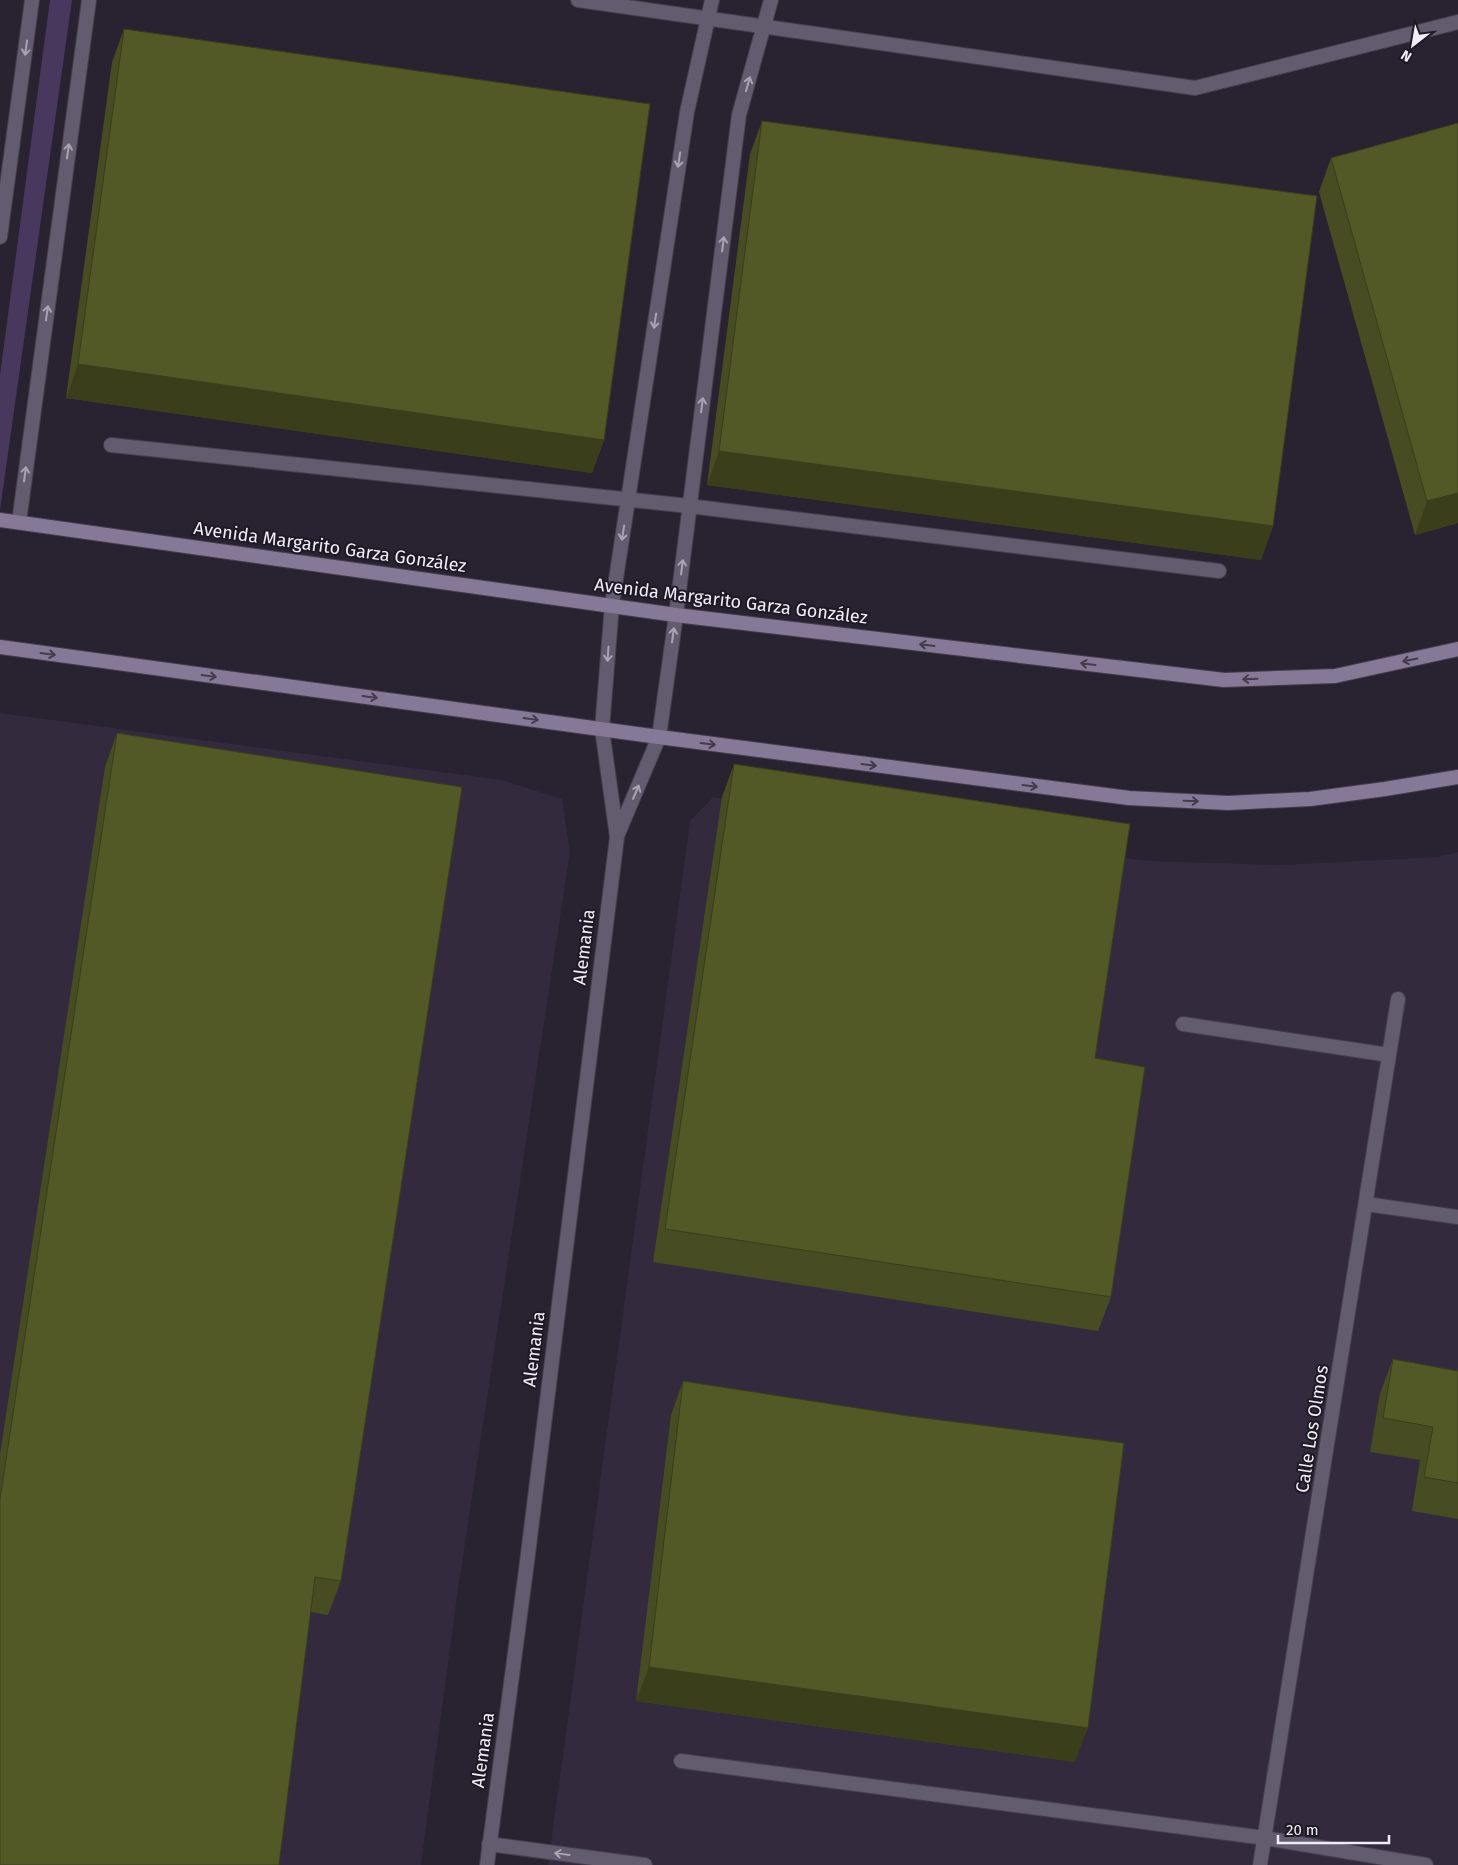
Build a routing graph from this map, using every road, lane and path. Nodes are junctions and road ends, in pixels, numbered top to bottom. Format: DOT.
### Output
graph roads {
  1 [pos="32,0"];
  2 [pos="88,0"];
  3 [pos="578,0"];
  4 [pos="712,0"];
  5 [pos="771,0"];
  6 [pos="708,18"];
  7 [pos="1458,22"];
  8 [pos="764,26"];
  9 [pos="0,237"];
  10 [pos="111,445"];
  11 [pos="628,500"];
  12 [pos="690,506"];
  13 [pos="0,520"];
  14 [pos="19,522"];
  15 [pos="1218,572"];
  16 [pos="612,605"];
  17 [pos="676,615"];
  18 [pos="0,647"];
  19 [pos="1458,650"];
  20 [pos="602,729"];
  21 [pos="659,737"];
  22 [pos="1458,777"];
  23 [pos="616,836"];
  24 [pos="1398,999"];
  25 [pos="1183,1024"];
  26 [pos="1389,1055"];
  27 [pos="1366,1204"];
  28 [pos="1458,1217"];
  29 [pos="681,1761"];
  30 [pos="1265,1838"];
  31 [pos="489,1844"];
  32 [pos="487,1865"];
  33 [pos="644,1865"];
  34 [pos="1260,1865"];
  35 [pos="1426,1865"];
  1 -- 9 [label="street, one-way"];
  14 -- 2 [label="street, one-way"];
  3 -- 6 [label="street"];
  4 -- 6 [label="street, Alemania"];
  5 -- 8 [label="street, Alemania"];
  6 -- 8 [label="street"];
  6 -- 11 [label="street, Alemania, one-way"];
  7 -- 8 [label="street"];
  12 -- 8 [label="street, Alemania, one-way"];
  10 -- 11 [label="street"];
  11 -- 12 [label="street"];
  11 -- 16 [label="street, Alemania, one-way"];
  12 -- 15 [label="street"];
  17 -- 12 [label="street, Alemania, one-way"];
  13 -- 14 [label="main road, Avenida Margarito Garza González"];
  14 -- 16 [label="main road, Avenida Margarito Garza González"];
  16 -- 17 [label="main road, Avenida Margarito Garza González"];
  16 -- 20 [label="street, Alemania, one-way"];
  19 -- 17 [label="main road, Avenida Margarito Garza González, one-way"];
  21 -- 17 [label="street, Alemania, one-way"];
  18 -- 20 [label="main road, one-way"];
  20 -- 21 [label="main road"];
  20 -- 23 [label="street, Alemania"];
  21 -- 22 [label="main road, one-way"];
  23 -- 21 [label="street, Alemania, one-way"];
  23 -- 31 [label="street, Alemania"];
  24 -- 26 [label="street, Calle Los Olmos"];
  25 -- 26 [label="street"];
  26 -- 27 [label="street, Calle Los Olmos"];
  27 -- 28 [label="street"];
  27 -- 30 [label="street, Calle Los Olmos"];
  29 -- 30 [label="street"];
  30 -- 34 [label="street, Calle Los Olmos"];
  30 -- 35 [label="street"];
  31 -- 32 [label="street, Alemania"];
  33 -- 31 [label="street, one-way"];
}
